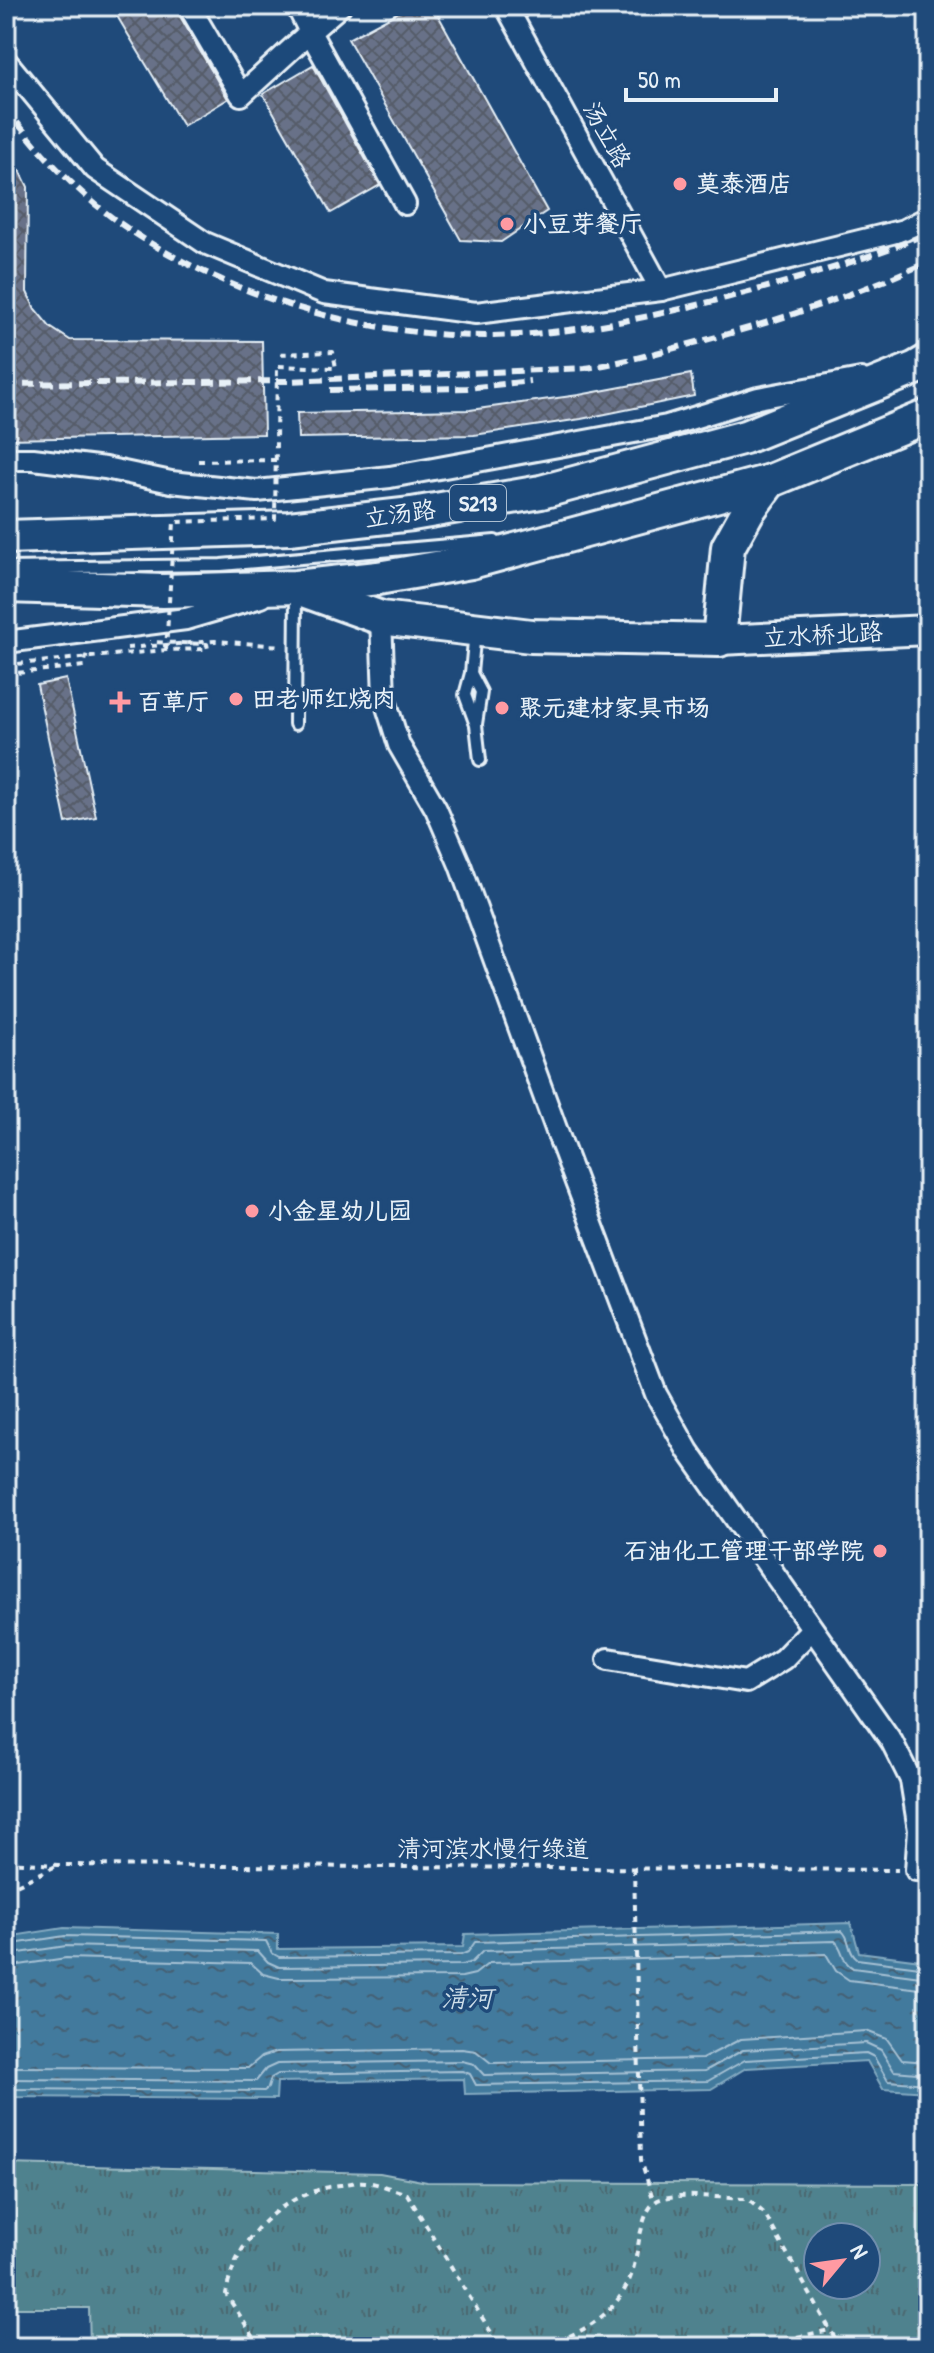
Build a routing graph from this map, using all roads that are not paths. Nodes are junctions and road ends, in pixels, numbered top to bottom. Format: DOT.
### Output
graph roads {
  1 [pos="189,6"];
  2 [pos="297,6"];
  3 [pos="340,6"];
  4 [pos="506,6"];
  5 [pos="310,32"];
  6 [pos="6,61"];
  7 [pos="405,204"];
  8 [pos="928,218"];
  9 [pos="661,290"];
  10 [pos="922,364"];
  11 [pos="928,416"];
  12 [pos="6,459"];
  13 [pos="770,481"];
  14 [pos="6,537"];
  15 [pos="556,537"];
  16 [pos="6,568"];
  17 [pos="6,586"];
  18 [pos="296,587"];
  19 [pos="381,618"];
  20 [pos="475,629"];
  21 [pos="928,630"];
  22 [pos="719,640"];
  23 [pos="6,642"];
  24 [pos="295,724"];
  25 [pos="480,760"];
  26 [pos="811,1630"];
  27 [pos="608,1659"];
  28 [pos="916,1870"];
  1 -- 5 [label="street"];
  2 -- 5 [label="street"];
  3 -- 5 [label="street"];
  4 -- 9 [label="street, 汤立路"];
  5 -- 7 [label="street"];
  6 -- 9 [label="street"];
  8 -- 9 [label="street"];
  10 -- 12 [label="street, 立汤路 / S213"];
  10 -- 14 [label="main road, 立汤路 / S213"];
  11 -- 13 [label="main road, S213"];
  13 -- 15 [label="main road, S213"];
  13 -- 22 [label="main road"];
  15 -- 16 [label="lane"];
  15 -- 18 [label="main road, S213"];
  17 -- 18 [label="main road, S213"];
  18 -- 19 [label="main road"];
  18 -- 23 [label="street, S213"];
  18 -- 24 [label="lane"];
  19 -- 20 [label="main road"];
  19 -- 26 [label="street"];
  20 -- 22 [label="main road"];
  20 -- 25 [label="lane"];
  21 -- 22 [label="street, 立水桥北路"];
  26 -- 27 [label="street"];
  26 -- 28 [label="street"];
}
